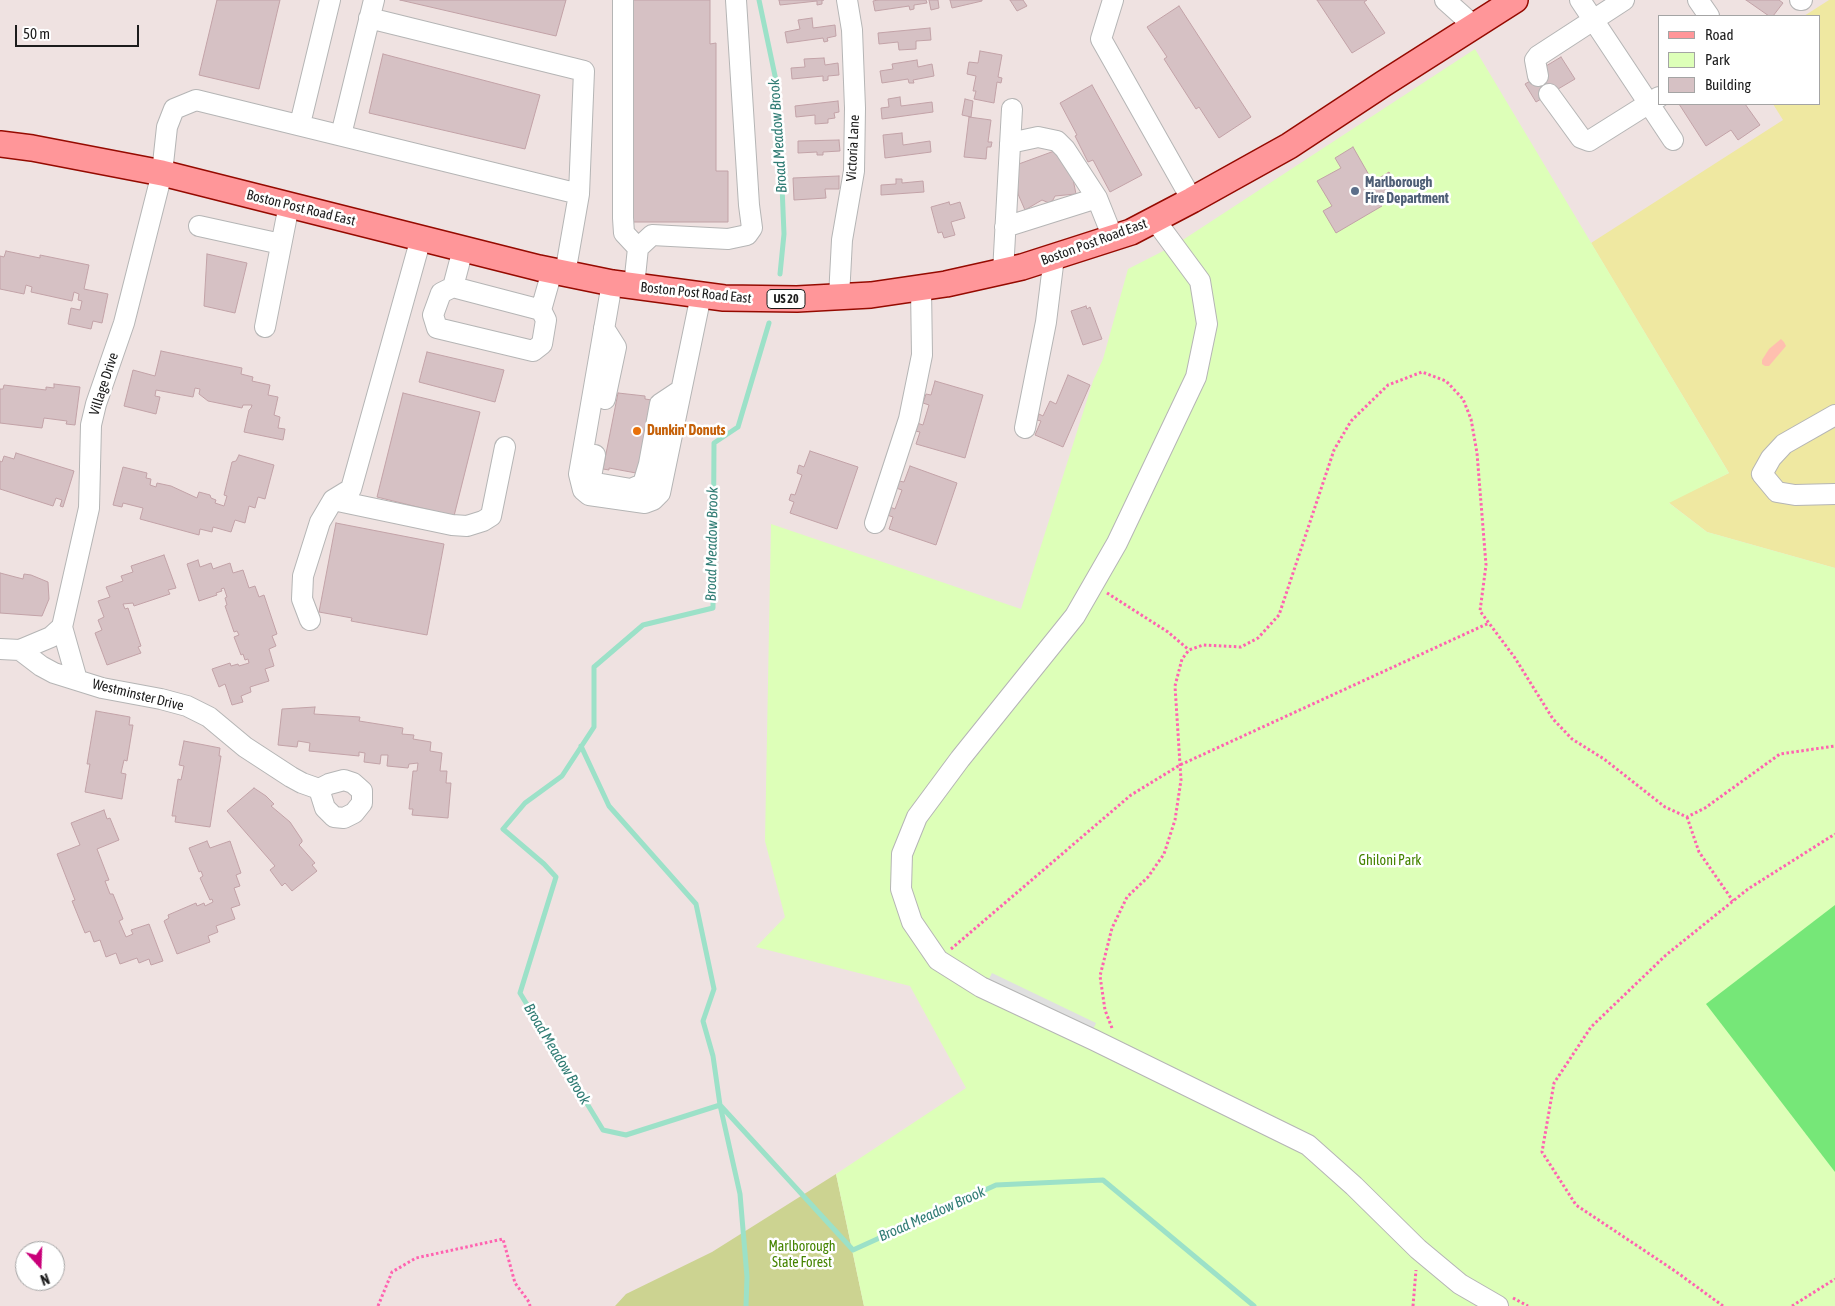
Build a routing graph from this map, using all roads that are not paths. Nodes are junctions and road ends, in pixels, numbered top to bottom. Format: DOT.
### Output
graph roads {
  1 [pos="330,0"];
  2 [pos="623,0"];
  3 [pos="736,0"];
  4 [pos="848,0"];
  5 [pos="1113,0"];
  6 [pos="1445,0"];
  7 [pos="1516,0"];
  8 [pos="1580,0"];
  9 [pos="1624,0"];
  10 [pos="1698,0"];
  11 [pos="372,9"];
  12 [pos="1708,15"];
  13 [pos="1593,19"];
  14 [pos="1474,26"];
  15 [pos="1538,76"];
  16 [pos="1549,94"];
  17 [pos="1654,100"];
  18 [pos="1012,109"];
  19 [pos="300,124"];
  20 [pos="342,135"];
  21 [pos="1673,140"];
  22 [pos="1010,143"];
  23 [pos="0,144"];
  24 [pos="162,173"];
  25 [pos="579,194"];
  26 [pos="1097,198"];
  27 [pos="1192,200"];
  28 [pos="289,205"];
  29 [pos="1155,220"];
  30 [pos="200,226"];
  31 [pos="1004,227"];
  32 [pos="421,238"];
  33 [pos="1113,238"];
  34 [pos="282,244"];
  35 [pos="638,248"];
  36 [pos="463,250"];
  37 [pos="1054,257"];
  38 [pos="1003,272"];
  39 [pos="558,273"];
  40 [pos="623,284"];
  41 [pos="452,287"];
  42 [pos="921,288"];
  43 [pos="700,295"];
  44 [pos="839,296"];
  45 [pos="541,310"];
  46 [pos="265,327"];
  47 [pos="1835,415"];
  48 [pos="1025,428"];
  49 [pos="505,447"];
  50 [pos="1835,494"];
  51 [pos="333,500"];
  52 [pos="875,523"];
  53 [pos="310,620"];
  54 [pos="62,627"];
  55 [pos="0,649"];
  56 [pos="20,650"];
  57 [pos="77,680"];
  58 [pos="319,789"];
  59 [pos="1498,1306"];
  1 -- 19 [label="street"];
  2 -- 35 [label="street"];
  3 -- 35 [label="street"];
  4 -- 44 [label="street, Victoria Lane"];
  5 -- 27 [label="street"];
  6 -- 14 [label="street"];
  7 -- 14 [label="main road, Boston Post Road East / US 20"];
  8 -- 13 [label="street"];
  9 -- 13 [label="street"];
  10 -- 12 [label="street"];
  11 -- 20 [label="street"];
  11 -- 25 [label="street"];
  13 -- 15 [label="street"];
  13 -- 17 [label="street"];
  14 -- 27 [label="main road, Boston Post Road East / US 20"];
  16 -- 17 [label="street"];
  17 -- 21 [label="street"];
  18 -- 22 [label="street"];
  19 -- 20 [label="street"];
  19 -- 24 [label="street, Village Drive"];
  20 -- 25 [label="street"];
  22 -- 26 [label="street"];
  22 -- 31 [label="street"];
  23 -- 24 [label="main road, Boston Post Road East / US 20"];
  24 -- 28 [label="main road, Boston Post Road East / US 20"];
  24 -- 54 [label="street, Village Drive"];
  25 -- 39 [label="street"];
  26 -- 31 [label="street"];
  26 -- 33 [label="street"];
  27 -- 29 [label="main road, Boston Post Road East / US 20"];
  28 -- 32 [label="main road, Boston Post Road East / US 20"];
  28 -- 34 [label="street"];
  29 -- 33 [label="main road, Boston Post Road East / US 20"];
  29 -- 59 [label="street"];
  30 -- 34 [label="street"];
  31 -- 38 [label="street"];
  32 -- 36 [label="main road, Boston Post Road East / US 20"];
  32 -- 51 [label="street"];
  33 -- 37 [label="main road, Boston Post Road East / US 20"];
  34 -- 46 [label="street"];
  35 -- 40 [label="street"];
  36 -- 39 [label="main road, Boston Post Road East / US 20"];
  36 -- 41 [label="street"];
  37 -- 38 [label="main road, Boston Post Road East / US 20"];
  37 -- 48 [label="street"];
  38 -- 42 [label="main road, Boston Post Road East / US 20"];
  39 -- 40 [label="main road, Boston Post Road East / US 20"];
  39 -- 45 [label="street"];
  40 -- 43 [label="main road, Boston Post Road East / US 20"];
  40 -- 43 [label="street"];
  41 -- 45 [label="street"];
  41 -- 45 [label="street"];
  42 -- 44 [label="main road, Boston Post Road East / US 20"];
  42 -- 52 [label="street"];
  43 -- 44 [label="main road, Boston Post Road East / US 20"];
  47 -- 50 [label="street"];
  49 -- 51 [label="street"];
  51 -- 53 [label="street"];
  54 -- 56 [label="street"];
  54 -- 57 [label="street, Village Drive"];
  55 -- 56 [label="street"];
  56 -- 57 [label="street, Westminster Drive"];
  57 -- 58 [label="street, Westminster Drive"];
}
